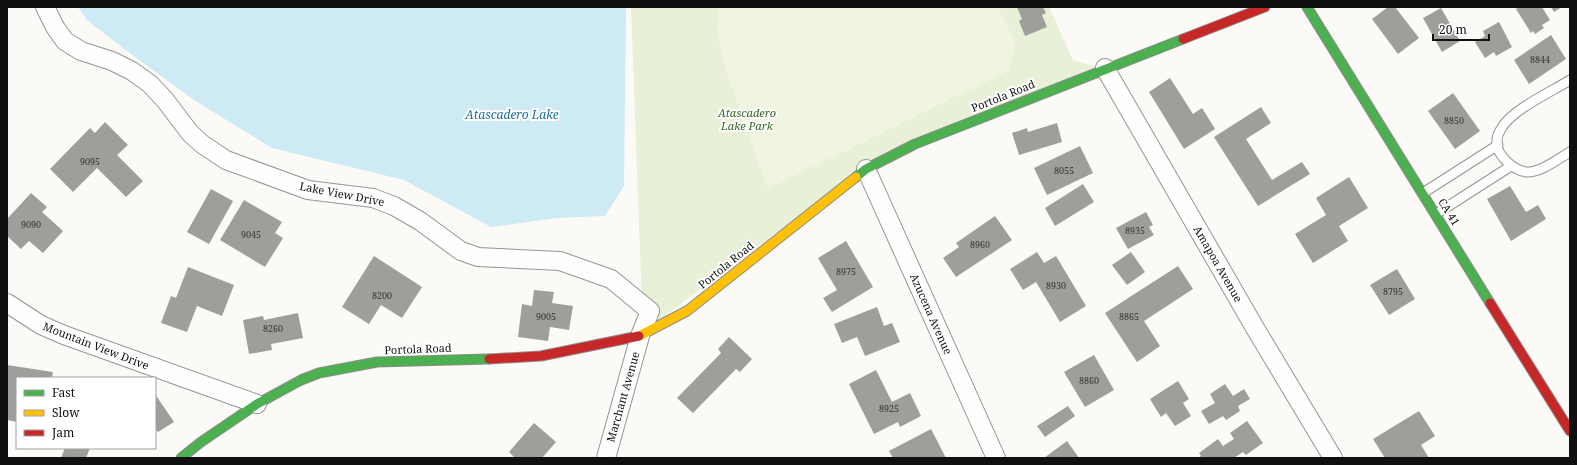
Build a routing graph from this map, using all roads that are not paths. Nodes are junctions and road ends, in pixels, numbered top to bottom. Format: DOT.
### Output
graph roads {
  1 [pos="45,7"];
  2 [pos="1265,7"];
  3 [pos="1307,7"];
  4 [pos="1105,68"];
  5 [pos="1570,80"];
  6 [pos="1498,146"];
  7 [pos="1570,152"];
  8 [pos="1511,166"];
  9 [pos="866,169"];
  10 [pos="1423,194"];
  11 [pos="1436,214"];
  12 [pos="7,303"];
  13 [pos="640,336"];
  14 [pos="257,404"];
  15 [pos="1570,430"];
  16 [pos="181,458"];
  17 [pos="606,458"];
  18 [pos="996,458"];
  19 [pos="1333,458"];
  1 -- 13 [label="street, Lake View Drive"];
  2 -- 4 [label="street, Portola Road"];
  3 -- 10 [label="street, CA 41 / CA 41"];
  4 -- 9 [label="street, Portola Road"];
  4 -- 19 [label="street, Amapoa Avenue"];
  5 -- 6 [label="lane"];
  6 -- 8 [label="lane"];
  6 -- 10 [label="lane"];
  7 -- 8 [label="lane"];
  8 -- 11 [label="lane"];
  9 -- 13 [label="street, Portola Road"];
  9 -- 18 [label="street, Azucena Avenue"];
  10 -- 11 [label="street, CA 41 / CA 41"];
  11 -- 15 [label="street, CA 41 / CA 41"];
  12 -- 14 [label="street, Mountain View Drive"];
  13 -- 14 [label="street, Portola Road"];
  13 -- 17 [label="street, Marchant Avenue"];
  14 -- 16 [label="street, Portola Road"];
}
